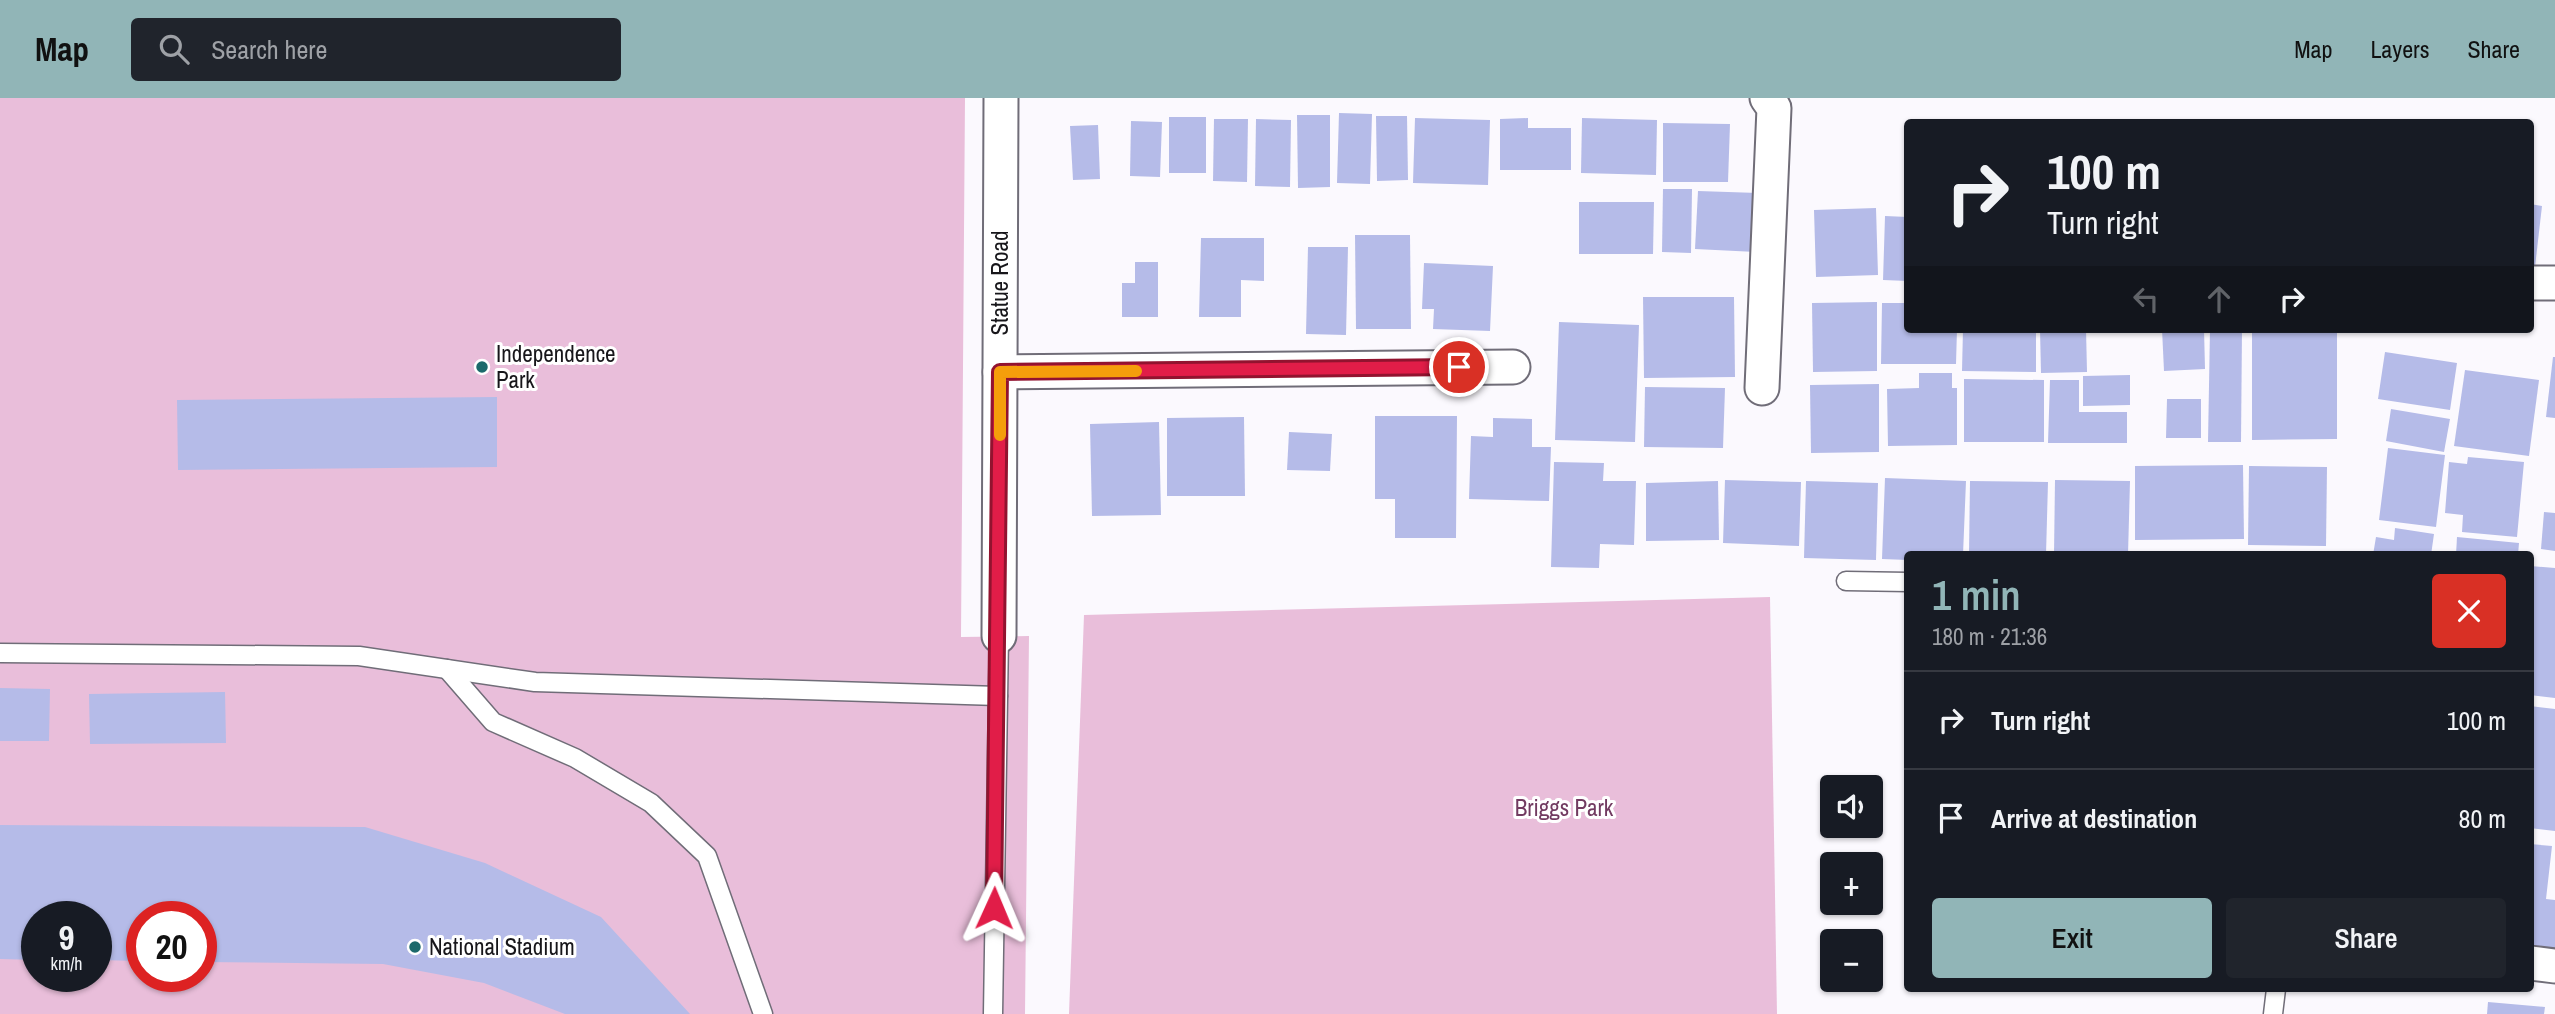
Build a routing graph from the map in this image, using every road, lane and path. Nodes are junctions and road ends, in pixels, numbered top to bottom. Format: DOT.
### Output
graph roads {
  1 [pos="1001,98"];
  2 [pos="1767,98"];
  3 [pos="2555,283"];
  4 [pos="2534,284"];
  5 [pos="1513,367"];
  6 [pos="1000,372"];
  7 [pos="1762,388"];
  8 [pos="1846,581"];
  9 [pos="1904,582"];
  10 [pos="999,636"];
  11 [pos="0,653"];
  12 [pos="447,669"];
  13 [pos="998,695"];
  14 [pos="2534,963"];
  15 [pos="2555,966"];
  16 [pos="2276,992"];
  17 [pos="763,1014"];
  18 [pos="993,1014"];
  19 [pos="2273,1014"];
  1 -- 6 [label="street, Statue Road"];
  2 -- 7 [label="street"];
  3 -- 4 [label="street"];
  5 -- 6 [label="street"];
  6 -- 10 [label="street, Statue Road"];
  8 -- 9 [label="lane"];
  10 -- 13 [label="lane, Statue Road"];
  11 -- 12 [label="lane"];
  12 -- 13 [label="lane"];
  12 -- 17 [label="lane"];
  13 -- 18 [label="lane, Statue Road"];
  14 -- 15 [label="street"];
  16 -- 19 [label="lane"];
}
